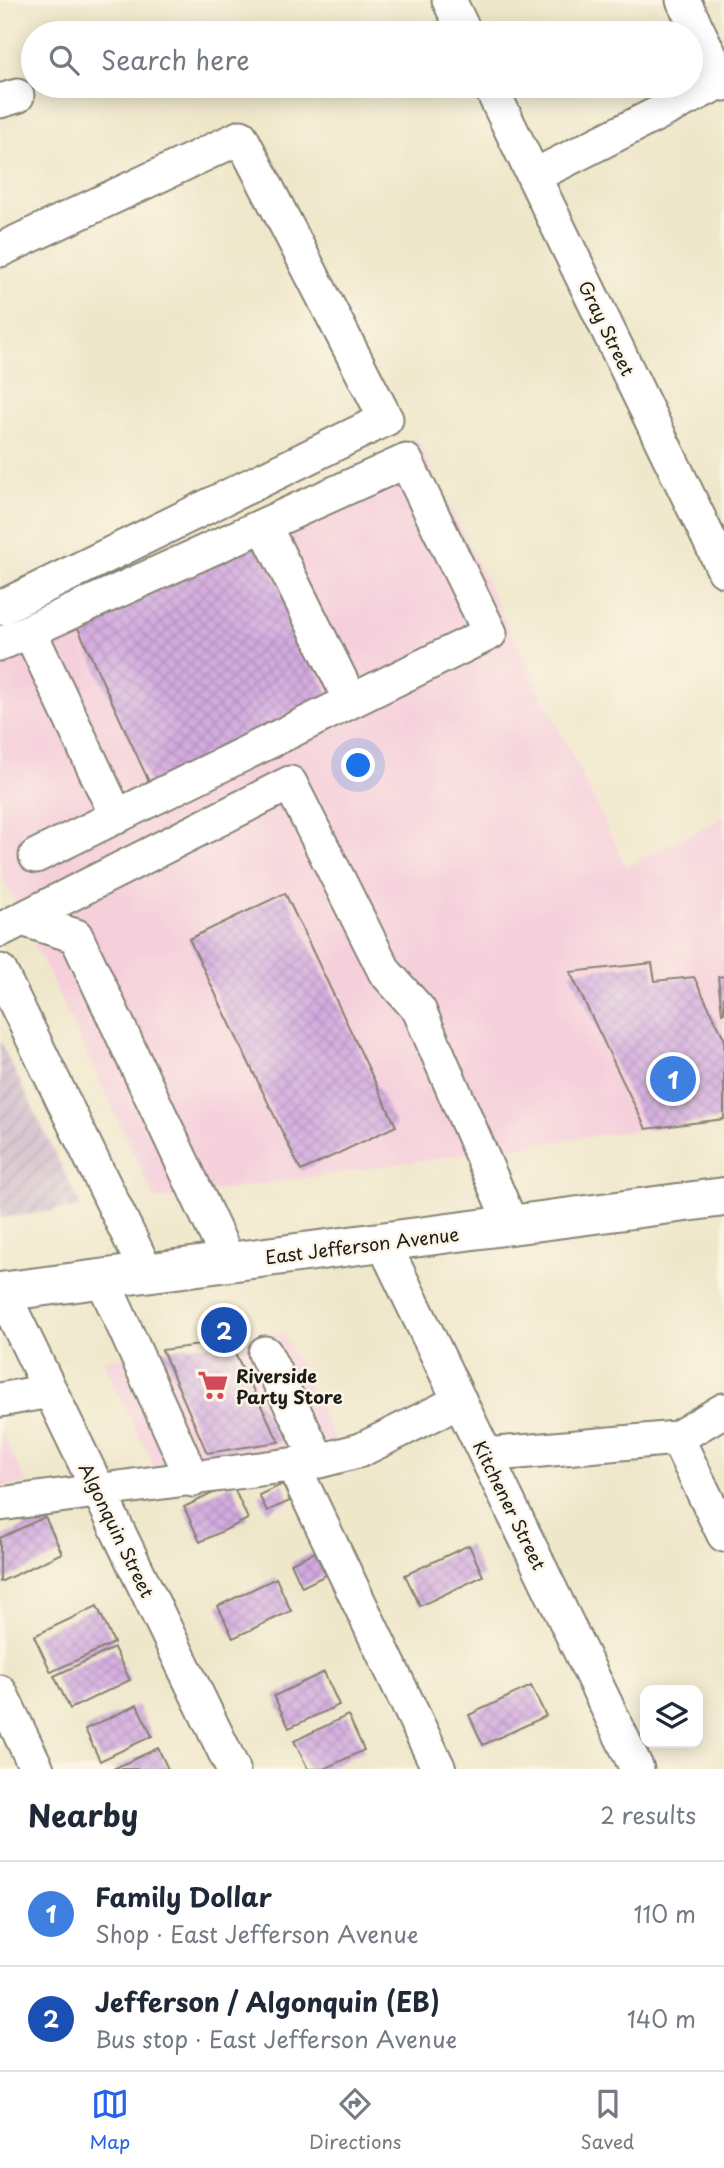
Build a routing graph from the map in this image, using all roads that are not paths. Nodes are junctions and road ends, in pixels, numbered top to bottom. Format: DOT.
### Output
graph roads {
  1 [pos="449,0"];
  2 [pos="683,0"];
  3 [pos="459,21"];
  4 [pos="694,21"];
  5 [pos="703,40"];
  6 [pos="724,82"];
  7 [pos="703,92"];
  8 [pos="496,98"];
  9 [pos="692,98"];
  10 [pos="534,176"];
  11 [pos="0,250"];
  12 [pos="264,525"];
  13 [pos="724,570"];
  14 [pos="0,608"];
  15 [pos="15,638"];
  16 [pos="351,701"];
  17 [pos="117,817"];
  18 [pos="36,856"];
  19 [pos="11,925"];
  20 [pos="0,971"];
  21 [pos="724,1197"];
  22 [pos="512,1226"];
  23 [pos="383,1242"];
  24 [pos="229,1262"];
  25 [pos="147,1273"];
  26 [pos="102,1278"];
  27 [pos="1,1291"];
  28 [pos="265,1353"];
  29 [pos="49,1391"];
  30 [pos="0,1400"];
  31 [pos="460,1401"];
  32 [pos="724,1410"];
  33 [pos="677,1438"];
  34 [pos="486,1455"];
  35 [pos="306,1463"];
  36 [pos="193,1480"];
  37 [pos="98,1490"];
  38 [pos="5,1499"];
  39 [pos="724,1535"];
  40 [pos="0,1692"];
  41 [pos="37,1769"];
  42 [pos="233,1769"];
  43 [pos="439,1769"];
  44 [pos="637,1769"];
  1 -- 3 [label="street"];
  2 -- 4 [label="street"];
  5 -- 6 [label="street"];
  6 -- 7 [label="street"];
  8 -- 10 [label="street, Gray Street"];
  9 -- 10 [label="street"];
  10 -- 13 [label="street, Gray Street"];
  11 -- 14 [label="street"];
  12 -- 15 [label="street"];
  12 -- 16 [label="street"];
  12 -- 16 [label="street"];
  15 -- 17 [label="street"];
  16 -- 17 [label="street"];
  17 -- 18 [label="street"];
  19 -- 22 [label="street"];
  19 -- 24 [label="street"];
  20 -- 25 [label="street"];
  21 -- 22 [label="main road, East Jefferson Avenue"];
  22 -- 23 [label="main road, East Jefferson Avenue"];
  23 -- 24 [label="main road, East Jefferson Avenue"];
  23 -- 31 [label="street, Kitchener Street"];
  24 -- 25 [label="main road, East Jefferson Avenue"];
  25 -- 26 [label="main road, East Jefferson Avenue"];
  26 -- 27 [label="main road, East Jefferson Avenue"];
  26 -- 36 [label="street"];
  27 -- 29 [label="street, Algonquin Street"];
  28 -- 35 [label="street"];
  29 -- 30 [label="street"];
  29 -- 37 [label="street, Algonquin Street"];
  31 -- 34 [label="street, Kitchener Street"];
  31 -- 35 [label="street"];
  32 -- 33 [label="street"];
  33 -- 34 [label="street"];
  33 -- 39 [label="street"];
  34 -- 44 [label="street, Kitchener Street"];
  35 -- 36 [label="street"];
  35 -- 43 [label="street"];
  36 -- 37 [label="street"];
  37 -- 38 [label="street"];
  37 -- 42 [label="street, Algonquin Street"];
  40 -- 41 [label="street"];
}
